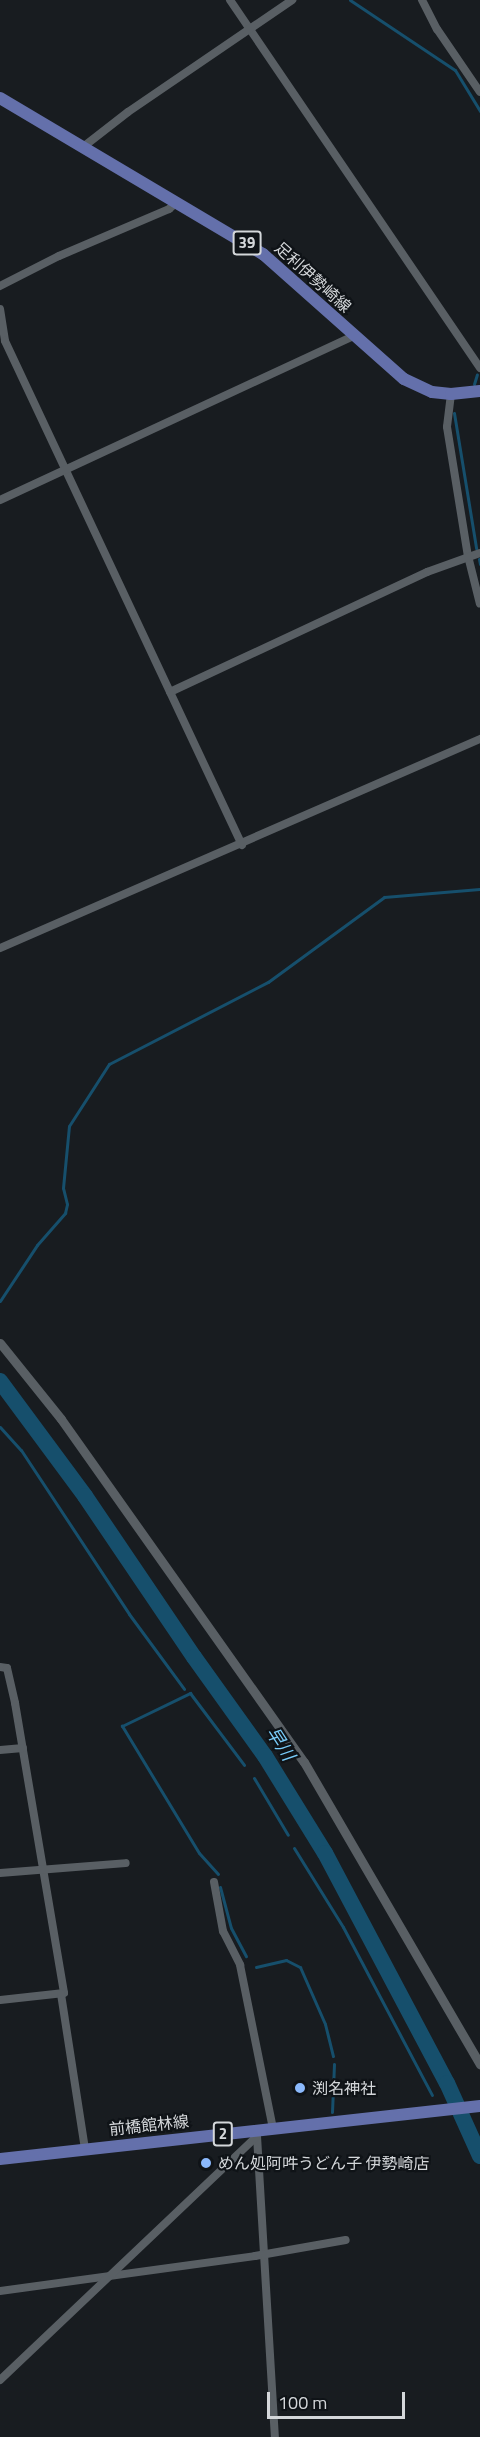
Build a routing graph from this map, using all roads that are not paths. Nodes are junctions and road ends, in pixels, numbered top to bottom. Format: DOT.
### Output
graph roads {
  1 [pos="230,0"];
  2 [pos="292,0"];
  3 [pos="422,0"];
  4 [pos="250,29"];
  5 [pos="480,92"];
  6 [pos="0,98"];
  7 [pos="83,147"];
  8 [pos="177,202"];
  9 [pos="0,286"];
  10 [pos="0,309"];
  11 [pos="354,336"];
  12 [pos="479,364"];
  13 [pos="480,391"];
  14 [pos="451,394"];
  15 [pos="67,471"];
  16 [pos="0,501"];
  17 [pos="480,553"];
  18 [pos="468,556"];
  19 [pos="480,604"];
  20 [pos="170,692"];
  21 [pos="480,739"];
  22 [pos="242,845"];
  23 [pos="0,948"];
  24 [pos="0,1343"];
  25 [pos="0,1668"];
  26 [pos="23,1748"];
  27 [pos="0,1750"];
  28 [pos="126,1863"];
  29 [pos="42,1869"];
  30 [pos="0,1873"];
  31 [pos="214,1882"];
  32 [pos="62,1994"];
  33 [pos="0,2000"];
  34 [pos="480,2065"];
  35 [pos="480,2106"];
  36 [pos="273,2128"];
  37 [pos="256,2133"];
  38 [pos="85,2149"];
  39 [pos="0,2159"];
  40 [pos="346,2240"];
  41 [pos="262,2253"];
  42 [pos="109,2276"];
  43 [pos="0,2291"];
  44 [pos="0,2380"];
  45 [pos="275,2437"];
  1 -- 4 [label="street"];
  2 -- 4 [label="street"];
  3 -- 5 [label="street"];
  4 -- 7 [label="street"];
  4 -- 12 [label="street"];
  6 -- 7 [label="main road, 足利伊勢崎線 / 39"];
  7 -- 8 [label="main road, 足利伊勢崎線 / 39"];
  8 -- 9 [label="street"];
  8 -- 11 [label="main road, 足利伊勢崎線 / 39"];
  10 -- 15 [label="street"];
  11 -- 14 [label="main road, 足利伊勢崎線 / 39"];
  11 -- 15 [label="street"];
  13 -- 14 [label="main road, 足利伊勢崎線 / 39"];
  14 -- 18 [label="street"];
  15 -- 16 [label="street"];
  15 -- 20 [label="street"];
  17 -- 18 [label="street"];
  18 -- 19 [label="street"];
  18 -- 20 [label="street"];
  20 -- 22 [label="street"];
  21 -- 22 [label="street"];
  22 -- 23 [label="street"];
  24 -- 34 [label="street"];
  25 -- 26 [label="street"];
  26 -- 27 [label="street"];
  26 -- 29 [label="street"];
  28 -- 29 [label="street"];
  29 -- 30 [label="street"];
  29 -- 32 [label="street"];
  31 -- 36 [label="street"];
  32 -- 33 [label="street"];
  32 -- 38 [label="street"];
  35 -- 36 [label="main road, 前橋館林線 / 2"];
  36 -- 37 [label="main road, 前橋館林線 / 2"];
  37 -- 38 [label="main road, 前橋館林線 / 2"];
  37 -- 41 [label="street"];
  37 -- 42 [label="street"];
  38 -- 39 [label="main road, 前橋館林線 / 2"];
  40 -- 41 [label="street"];
  41 -- 42 [label="street"];
  41 -- 45 [label="street"];
  42 -- 43 [label="street"];
  42 -- 44 [label="street"];
}
